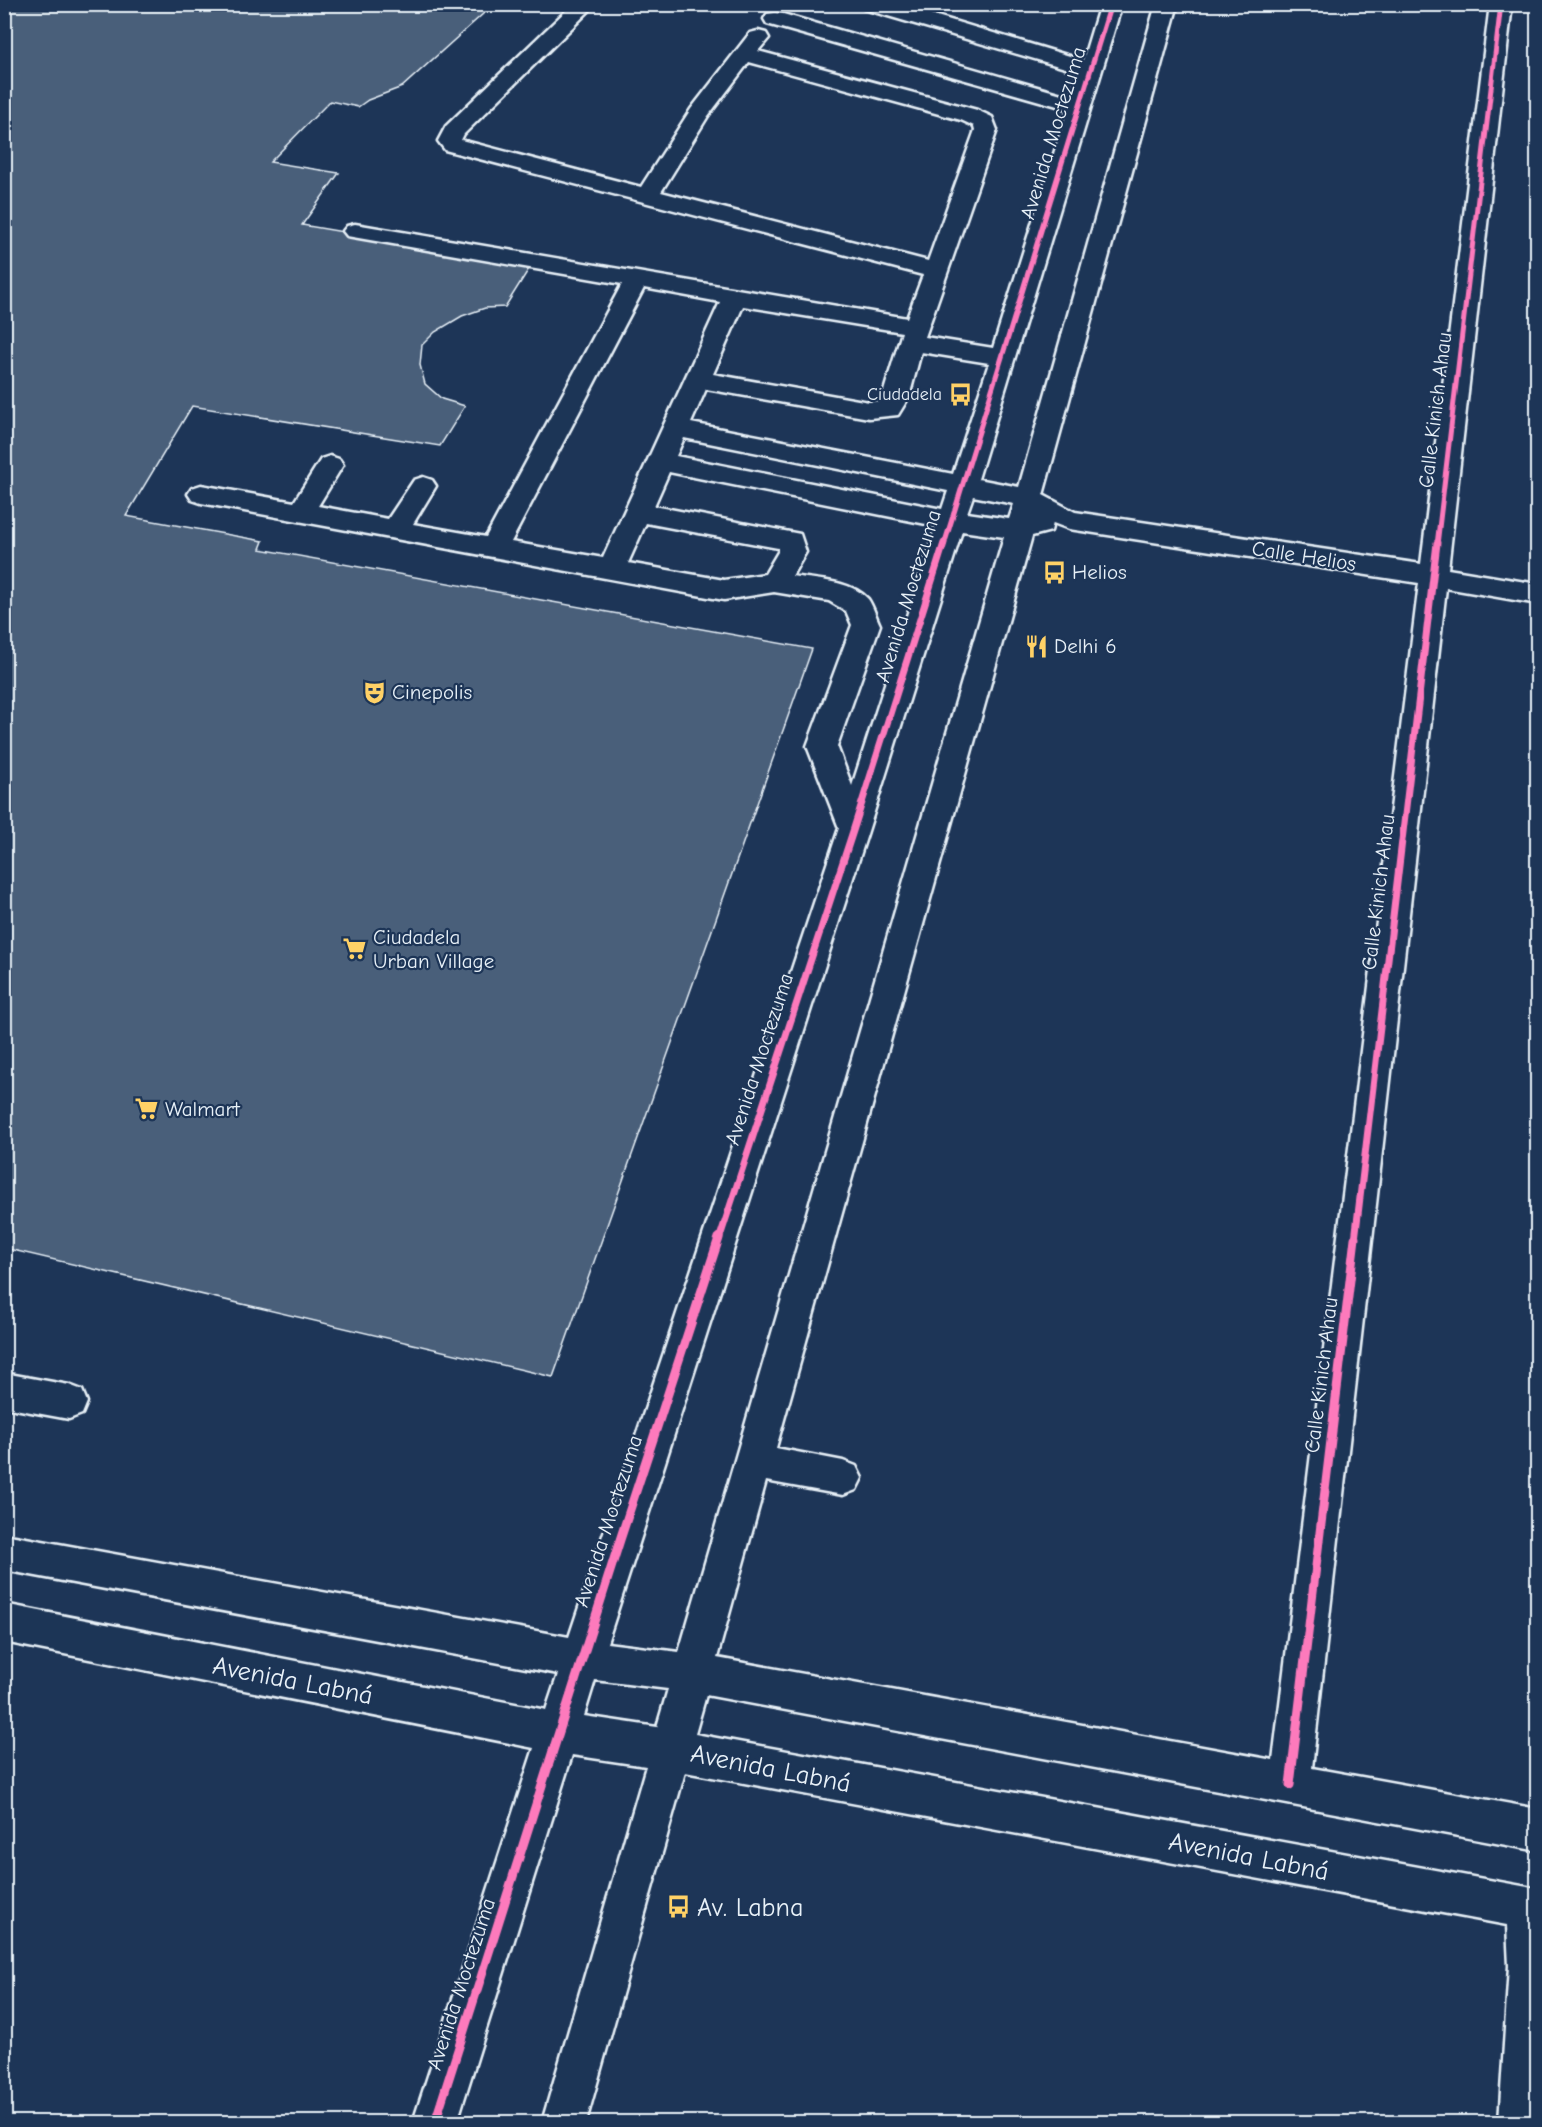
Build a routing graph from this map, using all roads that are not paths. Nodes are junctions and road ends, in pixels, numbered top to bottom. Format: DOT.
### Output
graph roads {
  1 [pos="586,4"];
  2 [pos="872,4"];
  3 [pos="1111,4"];
  4 [pos="1167,4"];
  5 [pos="1501,4"];
  6 [pos="782,12"];
  7 [pos="744,54"];
  8 [pos="1091,69"];
  9 [pos="1080,106"];
  10 [pos="648,194"];
  11 [pos="355,231"];
  12 [pos="937,271"];
  13 [pos="637,279"];
  14 [pos="734,298"];
  15 [pos="914,335"];
  16 [pos="1003,358"];
  17 [pos="698,379"];
  18 [pos="675,428"];
  19 [pos="660,462"];
  20 [pos="330,465"];
  21 [pos="962,484"];
  22 [pos="423,486"];
  23 [pos="201,494"];
  24 [pos="1028,498"];
  25 [pos="302,512"];
  26 [pos="638,513"];
  27 [pos="951,520"];
  28 [pos="1069,520"];
  29 [pos="395,530"];
  30 [pos="1020,530"];
  31 [pos="494,548"];
  32 [pos="612,569"];
  33 [pos="1434,576"];
  34 [pos="774,582"];
  35 [pos="1538,594"];
  36 [pos="854,828"];
  37 [pos="4,1390"];
  38 [pos="69,1402"];
  39 [pos="752,1461"];
  40 [pos="843,1478"];
  41 [pos="4,1552"];
  42 [pos="4,1623"];
  43 [pos="583,1659"];
  44 [pos="691,1673"];
  45 [pos="560,1732"];
  46 [pos="669,1749"];
  47 [pos="1290,1785"];
  48 [pos="1538,1830"];
  49 [pos="1533,1909"];
  50 [pos="435,2122"];
  51 [pos="564,2122"];
  52 [pos="1521,2122"];
  1 -- 10 [label="street"];
  2 -- 8 [label="street"];
  3 -- 8 [label="street, Avenida Moctezuma"];
  4 -- 24 [label="street"];
  5 -- 33 [label="street, Calle Kinich Ahau"];
  6 -- 7 [label="street"];
  6 -- 9 [label="street"];
  7 -- 10 [label="street"];
  7 -- 12 [label="street"];
  8 -- 9 [label="street, Avenida Moctezuma"];
  9 -- 16 [label="street, Avenida Moctezuma"];
  10 -- 12 [label="street"];
  11 -- 13 [label="street"];
  12 -- 15 [label="street"];
  13 -- 14 [label="street"];
  13 -- 31 [label="street"];
  14 -- 15 [label="street"];
  14 -- 17 [label="street"];
  15 -- 16 [label="street"];
  15 -- 17 [label="street"];
  16 -- 21 [label="street, Avenida Moctezuma"];
  17 -- 18 [label="street"];
  18 -- 19 [label="street"];
  18 -- 21 [label="street, Calle Helios"];
  19 -- 26 [label="street"];
  19 -- 27 [label="street, Calle Helios"];
  20 -- 25 [label="street"];
  21 -- 24 [label="street, Calle Helios"];
  21 -- 27 [label="street, Avenida Moctezuma"];
  22 -- 29 [label="street"];
  23 -- 25 [label="street"];
  24 -- 28 [label="street, Calle Helios"];
  24 -- 30 [label="street"];
  25 -- 29 [label="street"];
  26 -- 32 [label="street"];
  26 -- 34 [label="street"];
  27 -- 30 [label="street, Calle Helios"];
  27 -- 36 [label="street, Avenida Moctezuma"];
  28 -- 30 [label="street, Calle Helios"];
  28 -- 33 [label="street, Calle Helios"];
  29 -- 31 [label="street"];
  30 -- 39 [label="street"];
  31 -- 32 [label="street"];
  32 -- 34 [label="street"];
  33 -- 35 [label="street, Calle Helios"];
  33 -- 47 [label="street, Calle Kinich Ahau"];
  34 -- 36 [label="street"];
  36 -- 43 [label="street, Avenida Moctezuma"];
  37 -- 38 [label="street"];
  39 -- 40 [label="street"];
  39 -- 44 [label="street"];
  41 -- 43 [label="street"];
  42 -- 45 [label="street, Avenida Labná"];
  43 -- 44 [label="street"];
  43 -- 45 [label="street, Avenida Moctezuma"];
  44 -- 46 [label="street"];
  44 -- 47 [label="street"];
  45 -- 46 [label="street, Avenida Labná"];
  45 -- 50 [label="street, Avenida Moctezuma"];
  46 -- 49 [label="street, Avenida Labná"];
  46 -- 51 [label="street"];
  47 -- 48 [label="street"];
  49 -- 52 [label="street"];
}
